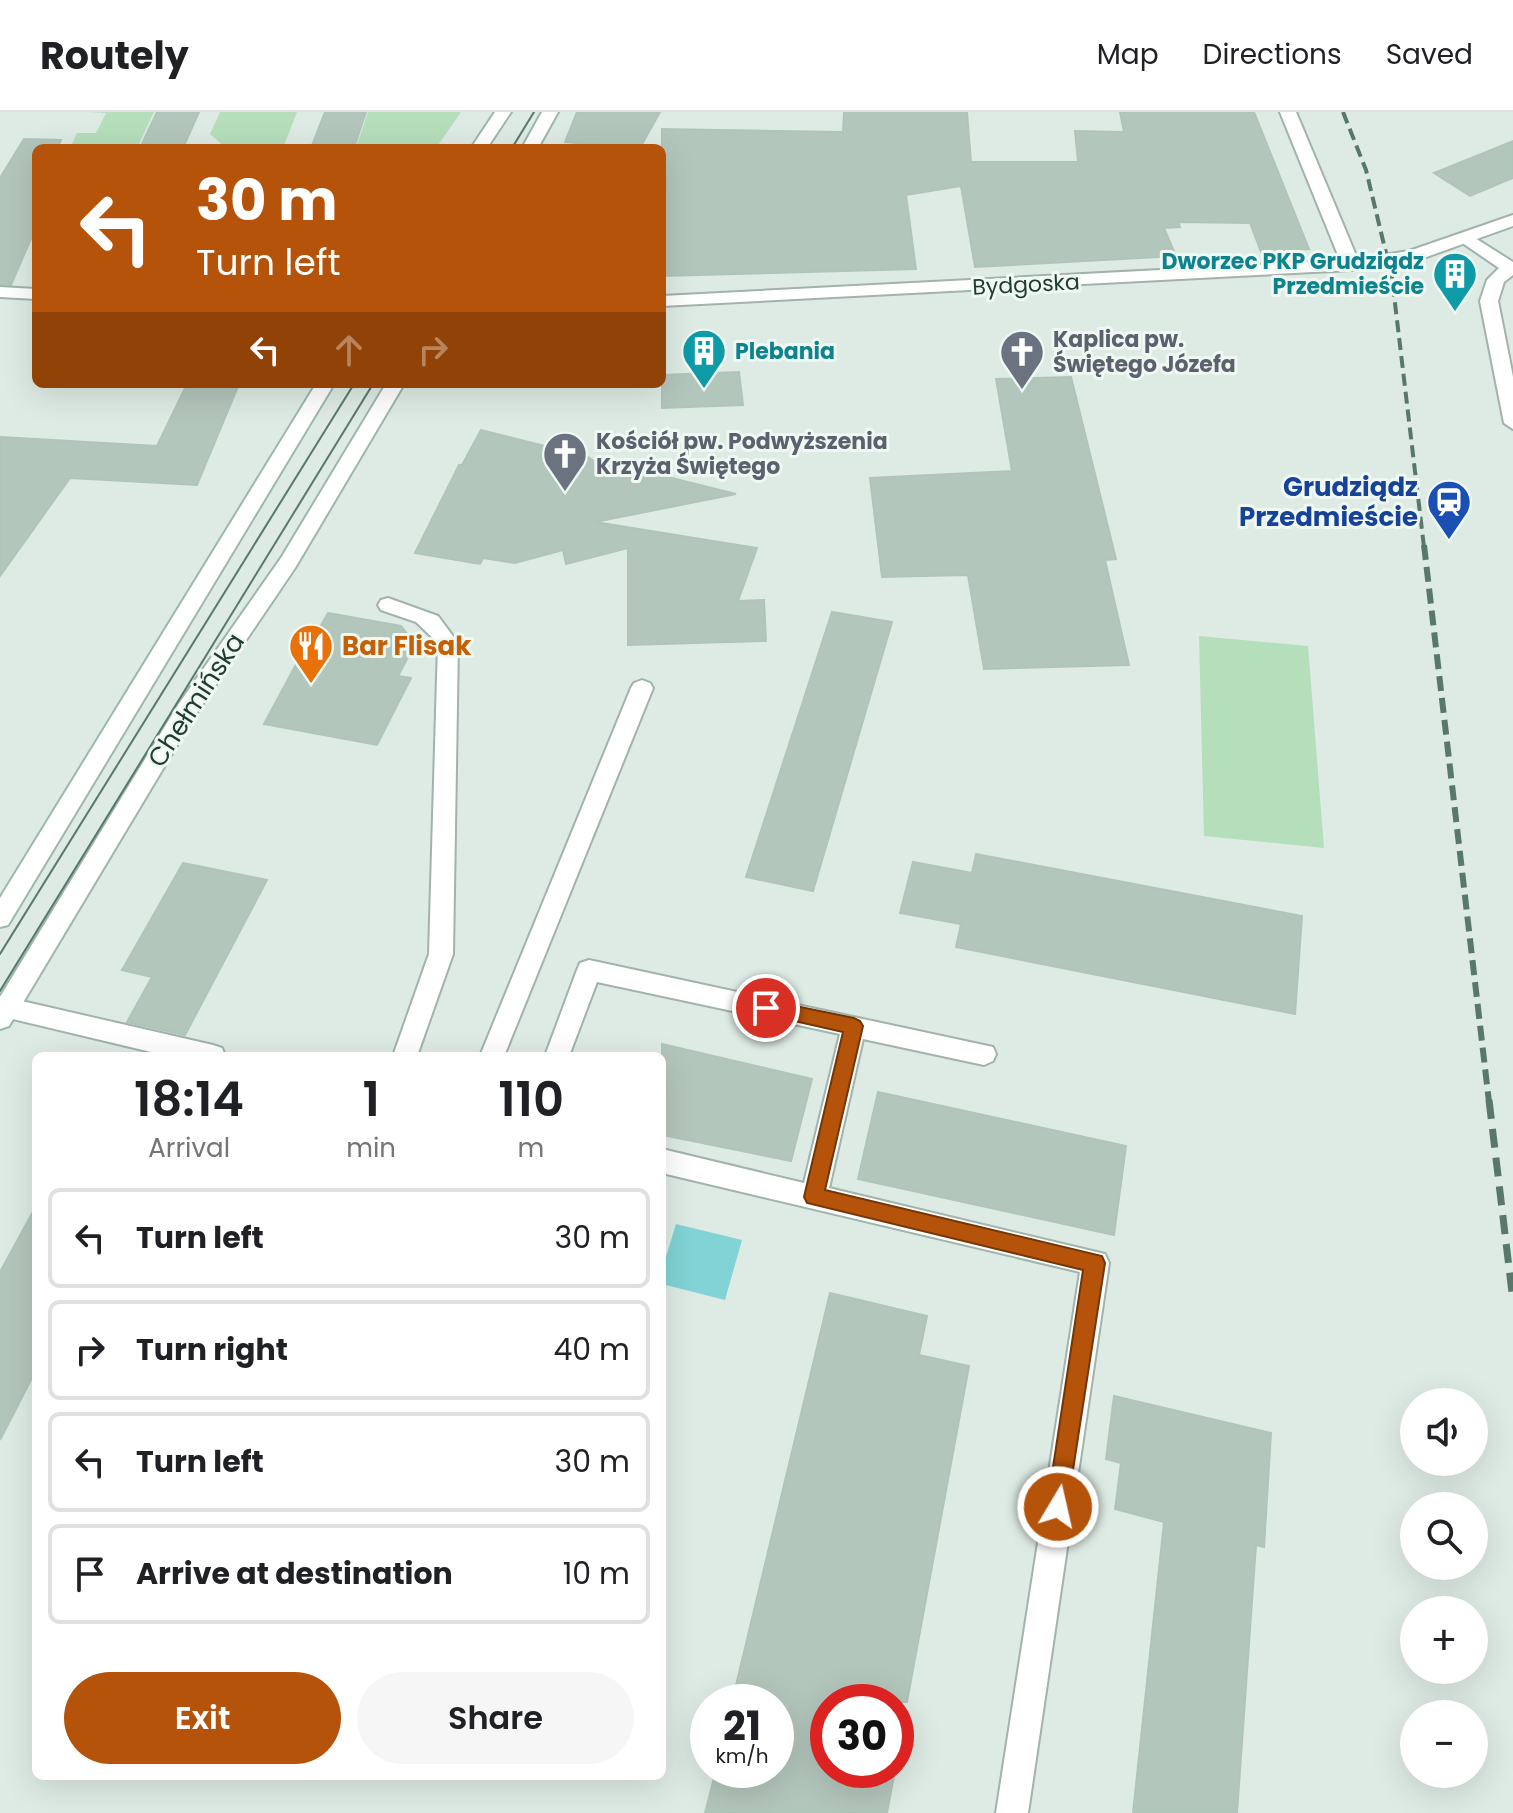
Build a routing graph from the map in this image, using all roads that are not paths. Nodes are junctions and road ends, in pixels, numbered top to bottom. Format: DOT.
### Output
graph roads {
  1 [pos="503,112"];
  2 [pos="550,112"];
  3 [pos="1288,112"];
  4 [pos="482,144"];
  5 [pos="532,144"];
  6 [pos="1513,220"];
  7 [pos="1467,238"];
  8 [pos="1351,265"];
  9 [pos="1511,269"];
  10 [pos="0,292"];
  11 [pos="32,294"];
  12 [pos="666,301"];
  13 [pos="323,388"];
  14 [pos="393,388"];
  15 [pos="1513,423"];
  16 [pos="388,605"];
  17 [pos="642,688"];
  18 [pos="0,918"];
  19 [pos="2,1011"];
  20 [pos="854,1026"];
  21 [pos="194,1052"];
  22 [pos="407,1052"];
  23 [pos="494,1052"];
  24 [pos="558,1052"];
  25 [pos="984,1054"];
  26 [pos="666,1162"];
  27 [pos="814,1197"];
  28 [pos="1012,1813"];
  1 -- 4 [label="street"];
  2 -- 5 [label="street"];
  3 -- 8 [label="street"];
  6 -- 7 [label="street, Bydgoska"];
  7 -- 8 [label="street, Bydgoska"];
  7 -- 9 [label="street"];
  8 -- 12 [label="street, Bydgoska"];
  9 -- 15 [label="street"];
  10 -- 11 [label="street"];
  13 -- 18 [label="street, Chełmińska"];
  14 -- 19 [label="street, Chełmińska"];
  16 -- 22 [label="street"];
  17 -- 23 [label="street"];
  19 -- 21 [label="street"];
  20 -- 24 [label="street"];
  20 -- 25 [label="street"];
  20 -- 27 [label="street"];
  26 -- 27 [label="street"];
  27 -- 28 [label="street"];
}
